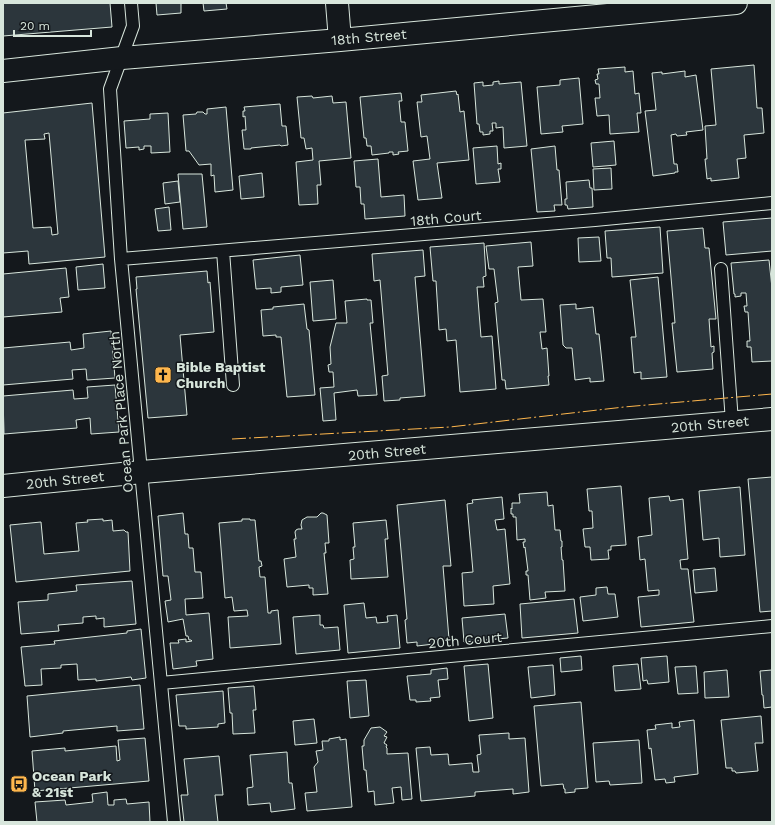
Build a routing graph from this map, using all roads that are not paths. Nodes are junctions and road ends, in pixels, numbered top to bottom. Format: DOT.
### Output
graph roads {
  1 [pos="131,3"];
  2 [pos="337,3"];
  3 [pos="736,3"];
  4 [pos="714,4"];
  5 [pos="340,40"];
  6 [pos="122,58"];
  7 [pos="3,71"];
  8 [pos="772,203"];
  9 [pos="223,251"];
  10 [pos="121,259"];
  11 [pos="721,269"];
  12 [pos="233,384"];
  13 [pos="772,419"];
  14 [pos="732,422"];
  15 [pos="142,472"];
  16 [pos="3,486"];
  17 [pos="772,626"];
  18 [pos="161,683"];
  19 [pos="174,822"];
  1 -- 6 [label="lane, Ocean Park Place North"];
  2 -- 5 [label="street"];
  3 -- 4 [label="street, 18th Street"];
  4 -- 5 [label="street, 18th Street"];
  5 -- 6 [label="street, 18th Street"];
  6 -- 7 [label="street, 18th Street"];
  6 -- 10 [label="lane, Ocean Park Place North"];
  8 -- 9 [label="lane, 18th Court"];
  9 -- 10 [label="lane, 18th Court"];
  9 -- 12 [label="lane"];
  10 -- 15 [label="lane, Ocean Park Place North"];
  11 -- 14 [label="lane"];
  13 -- 14 [label="street, 20th Street"];
  14 -- 15 [label="street, 20th Street"];
  15 -- 16 [label="street, 20th Street"];
  15 -- 18 [label="lane, Ocean Park Place North"];
  17 -- 18 [label="lane, 20th Court"];
  18 -- 19 [label="lane, Ocean Park Place North"];
}
